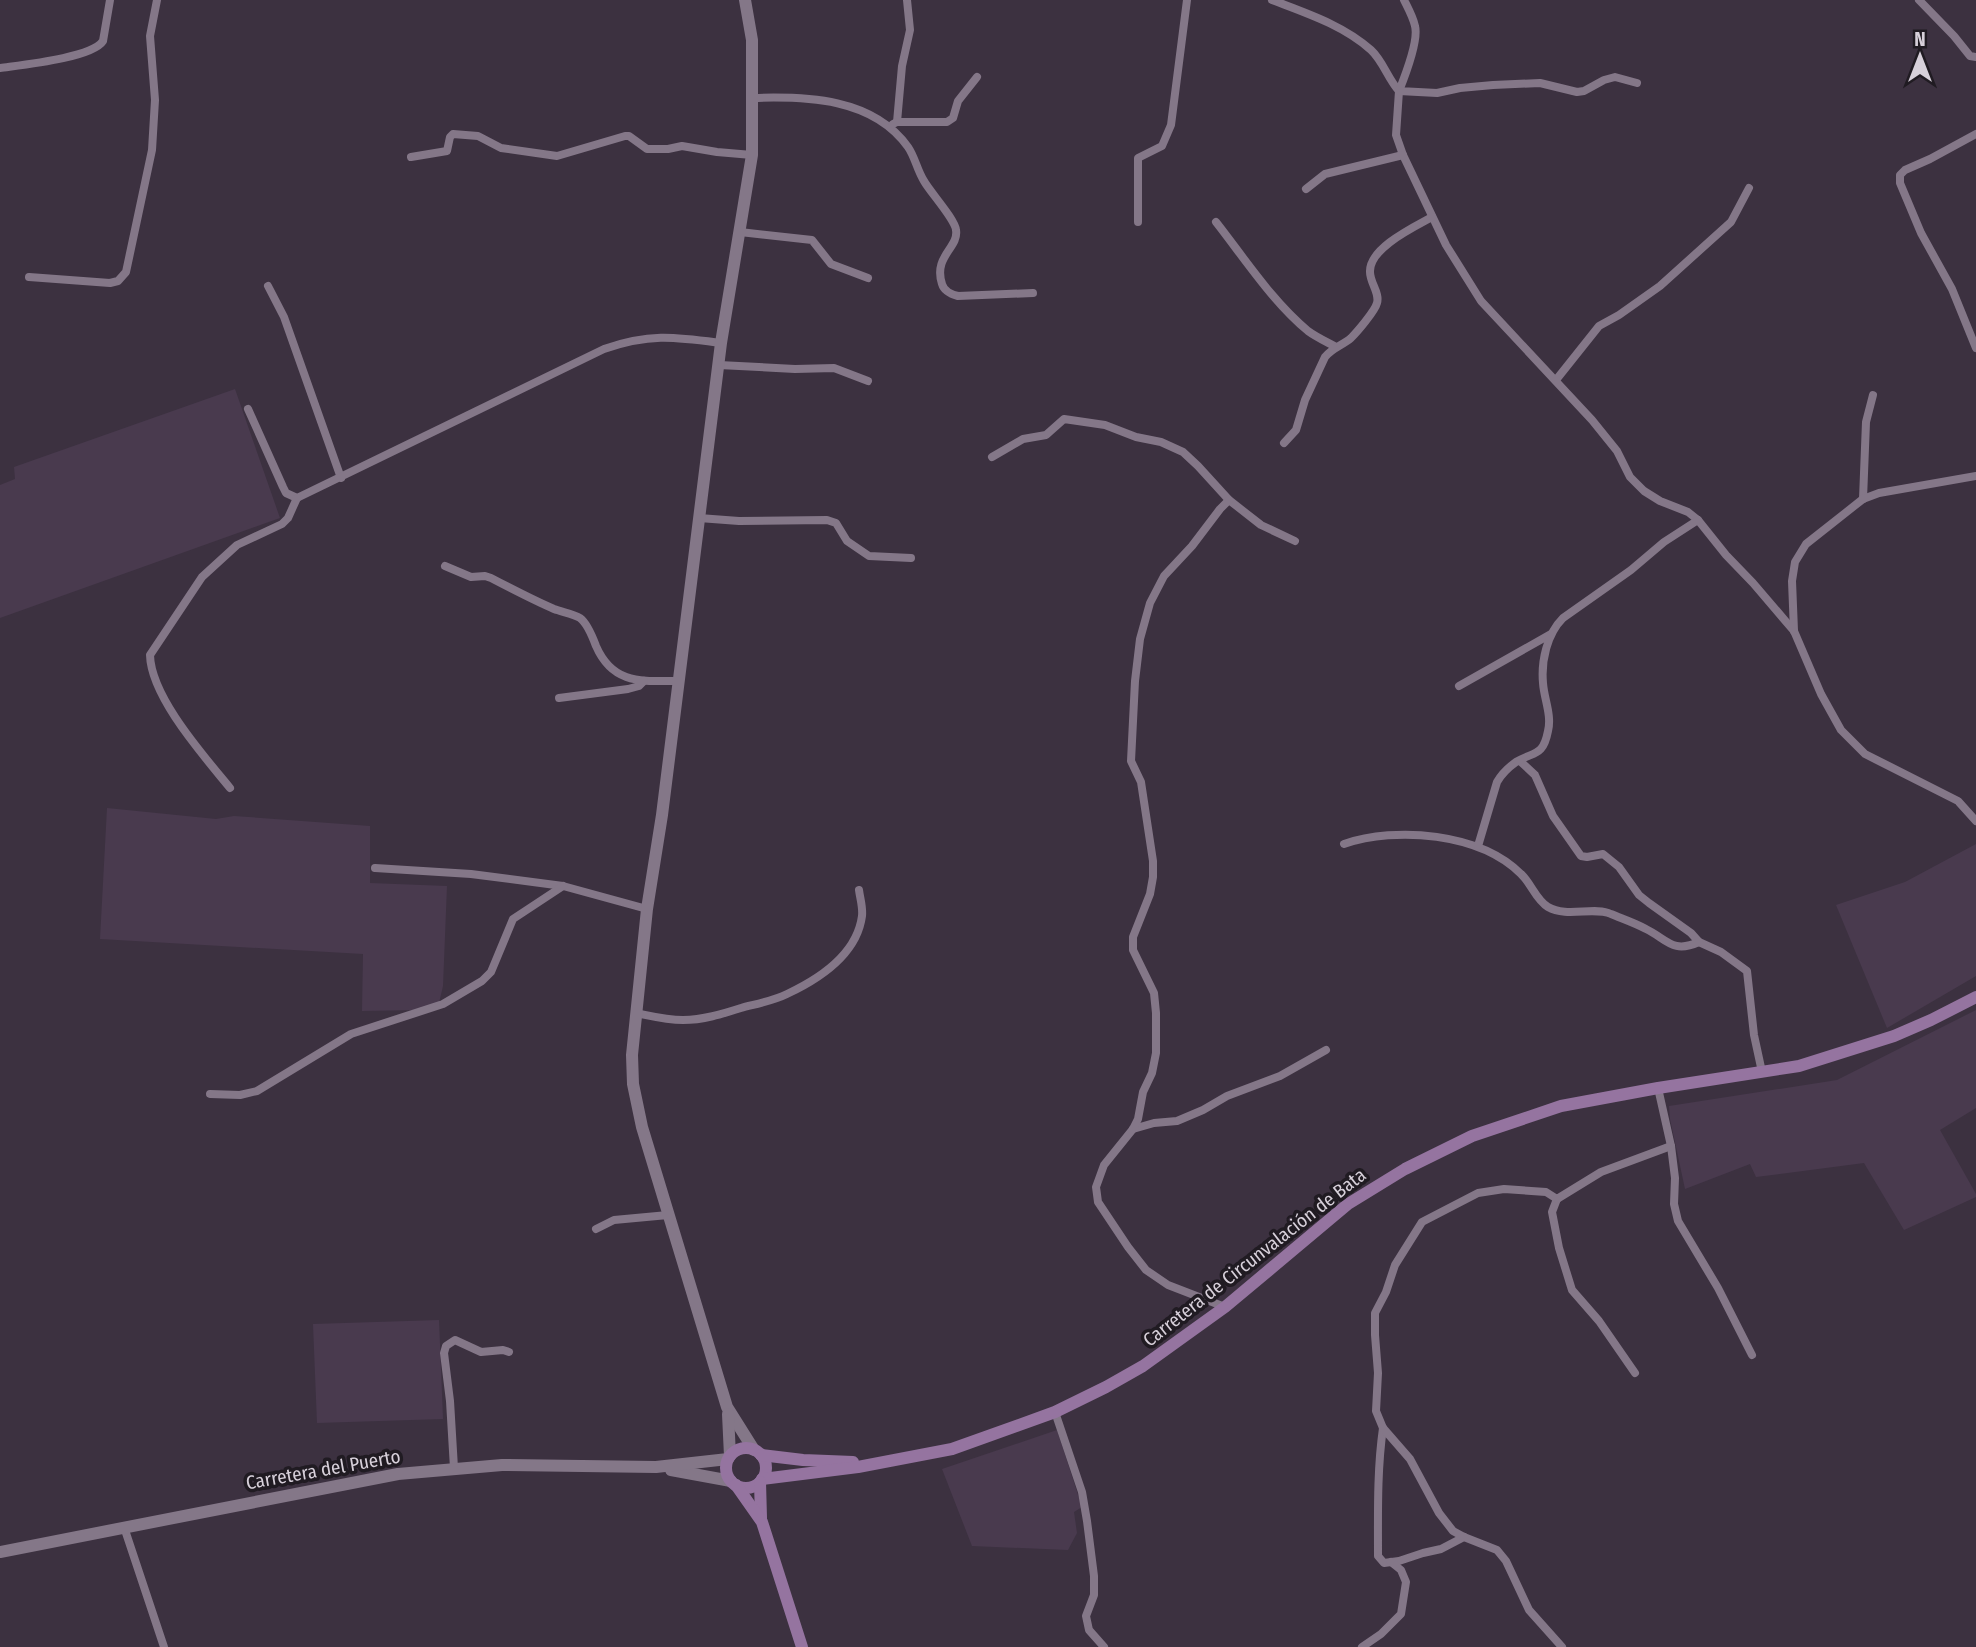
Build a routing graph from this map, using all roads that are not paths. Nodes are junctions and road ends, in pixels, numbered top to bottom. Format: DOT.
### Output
graph roads {
  1 [pos="110,0"];
  2 [pos="157,0"];
  3 [pos="745,0"];
  4 [pos="907,0"];
  5 [pos="1188,0"];
  6 [pos="1272,0"];
  7 [pos="1404,0"];
  8 [pos="1919,0"];
  9 [pos="1976,57"];
  10 [pos="0,68"];
  11 [pos="977,77"];
  12 [pos="1637,83"];
  13 [pos="1399,91"];
  14 [pos="752,98"];
  15 [pos="897,122"];
  16 [pos="887,126"];
  17 [pos="1976,134"];
  18 [pos="752,155"];
  19 [pos="1403,155"];
  20 [pos="411,157"];
  21 [pos="1306,188"];
  22 [pos="1749,188"];
  23 [pos="1432,217"];
  24 [pos="1138,222"];
  25 [pos="1216,222"];
  26 [pos="740,232"];
  27 [pos="29,277"];
  28 [pos="868,278"];
  29 [pos="268,286"];
  30 [pos="1033,293"];
  31 [pos="721,343"];
  32 [pos="1336,347"];
  33 [pos="1976,348"];
  34 [pos="719,365"];
  35 [pos="1556,380"];
  36 [pos="867,381"];
  37 [pos="1873,396"];
  38 [pos="248,409"];
  39 [pos="1284,443"];
  40 [pos="992,457"];
  41 [pos="1976,476"];
  42 [pos="341,478"];
  43 [pos="297,498"];
  44 [pos="1863,499"];
  45 [pos="1229,500"];
  46 [pos="699,518"];
  47 [pos="1698,520"];
  48 [pos="1295,541"];
  49 [pos="911,558"];
  50 [pos="445,566"];
  51 [pos="1794,631"];
  52 [pos="1551,634"];
  53 [pos="643,681"];
  54 [pos="678,681"];
  55 [pos="1459,686"];
  56 [pos="559,698"];
  57 [pos="1520,761"];
  58 [pos="230,788"];
  59 [pos="1976,821"];
  60 [pos="1344,844"];
  61 [pos="1478,846"];
  62 [pos="375,868"];
  63 [pos="563,886"];
  64 [pos="859,890"];
  65 [pos="647,909"];
  66 [pos="1699,942"];
  67 [pos="1976,997"];
  68 [pos="635,1013"];
  69 [pos="1326,1050"];
  70 [pos="1762,1072"];
  71 [pos="1658,1088"];
  72 [pos="210,1094"];
  73 [pos="1133,1129"];
  74 [pos="1671,1146"];
  75 [pos="1557,1199"];
  76 [pos="668,1215"];
  77 [pos="597,1229"];
  78 [pos="1225,1307"];
  79 [pos="509,1352"];
  80 [pos="1752,1355"];
  81 [pos="1635,1373"];
  82 [pos="727,1407"];
  83 [pos="1055,1412"];
  84 [pos="1383,1428"];
  85 [pos="758,1453"];
  86 [pos="729,1458"];
  87 [pos="878,1463"];
  88 [pos="656,1467"];
  89 [pos="454,1468"];
  90 [pos="761,1480"];
  91 [pos="734,1483"];
  92 [pos="762,1522"];
  93 [pos="124,1527"];
  94 [pos="1464,1537"];
  95 [pos="0,1552"];
  96 [pos="1391,1562"];
  97 [pos="164,1647"];
  98 [pos="802,1647"];
  99 [pos="1104,1647"];
  100 [pos="1362,1647"];
  101 [pos="1562,1647"];
  1 -- 10 [label="street"];
  2 -- 27 [label="street"];
  3 -- 14 [label="main road"];
  4 -- 15 [label="street"];
  5 -- 24 [label="street"];
  6 -- 13 [label="street"];
  7 -- 13 [label="street"];
  8 -- 9 [label="street"];
  11 -- 15 [label="street"];
  12 -- 13 [label="street"];
  13 -- 19 [label="street"];
  14 -- 16 [label="street"];
  14 -- 18 [label="main road"];
  15 -- 16 [label="street"];
  16 -- 30 [label="street"];
  17 -- 33 [label="street"];
  18 -- 20 [label="street"];
  18 -- 26 [label="main road"];
  19 -- 21 [label="street"];
  19 -- 23 [label="street"];
  22 -- 35 [label="street"];
  23 -- 32 [label="street"];
  23 -- 35 [label="street"];
  25 -- 32 [label="street"];
  26 -- 28 [label="street"];
  26 -- 31 [label="main road"];
  29 -- 42 [label="street"];
  31 -- 34 [label="main road"];
  31 -- 42 [label="street"];
  32 -- 39 [label="street"];
  34 -- 36 [label="street"];
  34 -- 46 [label="main road"];
  35 -- 47 [label="street"];
  37 -- 44 [label="street"];
  38 -- 43 [label="street"];
  40 -- 45 [label="street"];
  41 -- 44 [label="street"];
  42 -- 43 [label="street"];
  43 -- 58 [label="street"];
  44 -- 51 [label="street"];
  45 -- 48 [label="street"];
  45 -- 73 [label="street"];
  46 -- 49 [label="street"];
  46 -- 54 [label="main road"];
  47 -- 51 [label="street"];
  47 -- 52 [label="street"];
  50 -- 53 [label="street"];
  51 -- 59 [label="street"];
  52 -- 55 [label="street"];
  52 -- 57 [label="street"];
  53 -- 54 [label="street"];
  53 -- 56 [label="street"];
  54 -- 65 [label="main road"];
  57 -- 61 [label="street"];
  57 -- 66 [label="street"];
  60 -- 61 [label="street"];
  61 -- 66 [label="street"];
  62 -- 63 [label="street"];
  63 -- 65 [label="street"];
  63 -- 72 [label="street"];
  64 -- 68 [label="street"];
  65 -- 68 [label="main road"];
  66 -- 70 [label="street"];
  67 -- 70 [label="main road, Carretera de Circunvalación de Bata"];
  68 -- 76 [label="main road"];
  69 -- 73 [label="street"];
  70 -- 71 [label="main road, Carretera de Circunvalación de Bata"];
  71 -- 74 [label="street"];
  71 -- 78 [label="main road, Carretera de Circunvalación de Bata"];
  73 -- 78 [label="street"];
  74 -- 75 [label="street"];
  74 -- 80 [label="street"];
  75 -- 81 [label="street"];
  75 -- 84 [label="street"];
  76 -- 77 [label="street"];
  76 -- 82 [label="main road"];
  78 -- 83 [label="main road, Carretera de Circunvalación de Bata"];
  79 -- 89 [label="street"];
  82 -- 85 [label="main road"];
  82 -- 86 [label="main road"];
  83 -- 87 [label="main road, Carretera de Circunvalación de Bata"];
  83 -- 99 [label="street"];
  84 -- 94 [label="street"];
  84 -- 96 [label="street"];
  85 -- 86 [label="main road"];
  85 -- 87 [label="main road, Carretera de Circunvalación de Bata"];
  85 -- 90 [label="main road"];
  86 -- 88 [label="main road, Carretera del Puerto"];
  86 -- 91 [label="main road"];
  87 -- 90 [label="main road, Carretera de Circunvalación de Bata"];
  88 -- 89 [label="main road, Carretera del Puerto"];
  88 -- 91 [label="main road, Carretera del Puerto"];
  89 -- 93 [label="main road, Carretera del Puerto"];
  90 -- 91 [label="main road"];
  90 -- 92 [label="main road"];
  91 -- 92 [label="main road"];
  92 -- 98 [label="main road"];
  93 -- 95 [label="main road, Carretera del Puerto"];
  93 -- 97 [label="street"];
  94 -- 96 [label="street"];
  94 -- 101 [label="street"];
  96 -- 100 [label="street"];
}
